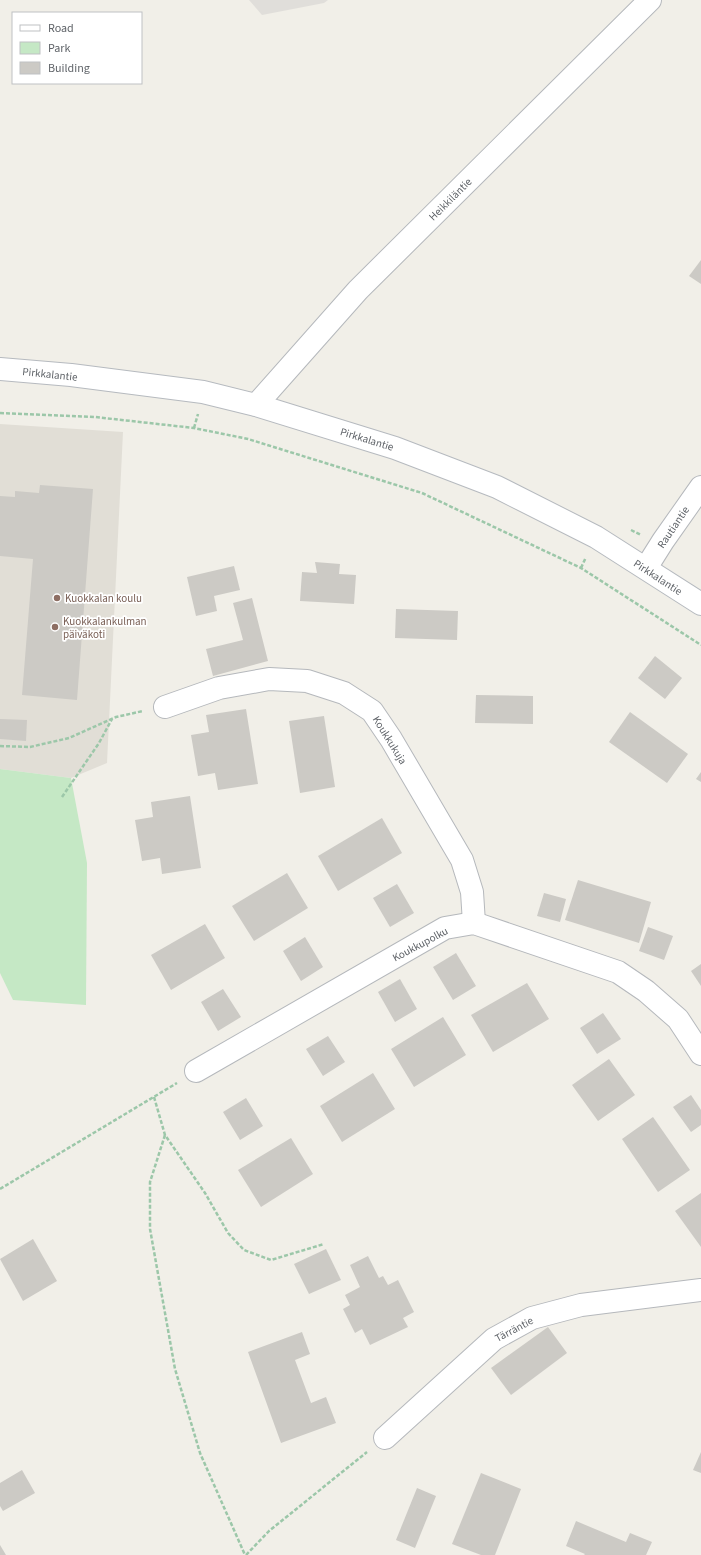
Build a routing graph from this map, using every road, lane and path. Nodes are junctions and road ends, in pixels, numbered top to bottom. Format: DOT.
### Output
graph roads {
  1 [pos="650,0"];
  2 [pos="0,369"];
  3 [pos="256,405"];
  4 [pos="0,413"];
  5 [pos="701,486"];
  6 [pos="646,568"];
  7 [pos="701,604"];
  8 [pos="701,645"];
  9 [pos="165,707"];
  10 [pos="112,718"];
  11 [pos="0,746"];
  12 [pos="62,797"];
  13 [pos="474,923"];
  14 [pos="701,1054"];
  15 [pos="196,1071"];
  16 [pos="154,1097"];
  17 [pos="165,1135"];
  18 [pos="0,1189"];
  19 [pos="324,1244"];
  20 [pos="701,1290"];
  21 [pos="385,1438"];
  22 [pos="245,1555"];
  1 -- 3 [label="street, Heikkiläntie"];
  2 -- 3 [label="street, Pirkkalantie"];
  3 -- 6 [label="street, Pirkkalantie"];
  4 -- 8 [label="path"];
  5 -- 6 [label="street, Rautiantie"];
  6 -- 7 [label="street, Pirkkalantie"];
  9 -- 10 [label="path"];
  9 -- 13 [label="street, Koukkukuja"];
  10 -- 11 [label="path"];
  10 -- 12 [label="path"];
  13 -- 14 [label="street, Koukkupolku"];
  13 -- 15 [label="street, Koukkupolku"];
  15 -- 16 [label="path"];
  16 -- 17 [label="path"];
  16 -- 18 [label="path"];
  17 -- 19 [label="path"];
  17 -- 22 [label="path"];
  20 -- 21 [label="street, Tärräntie"];
  21 -- 22 [label="path"];
}
